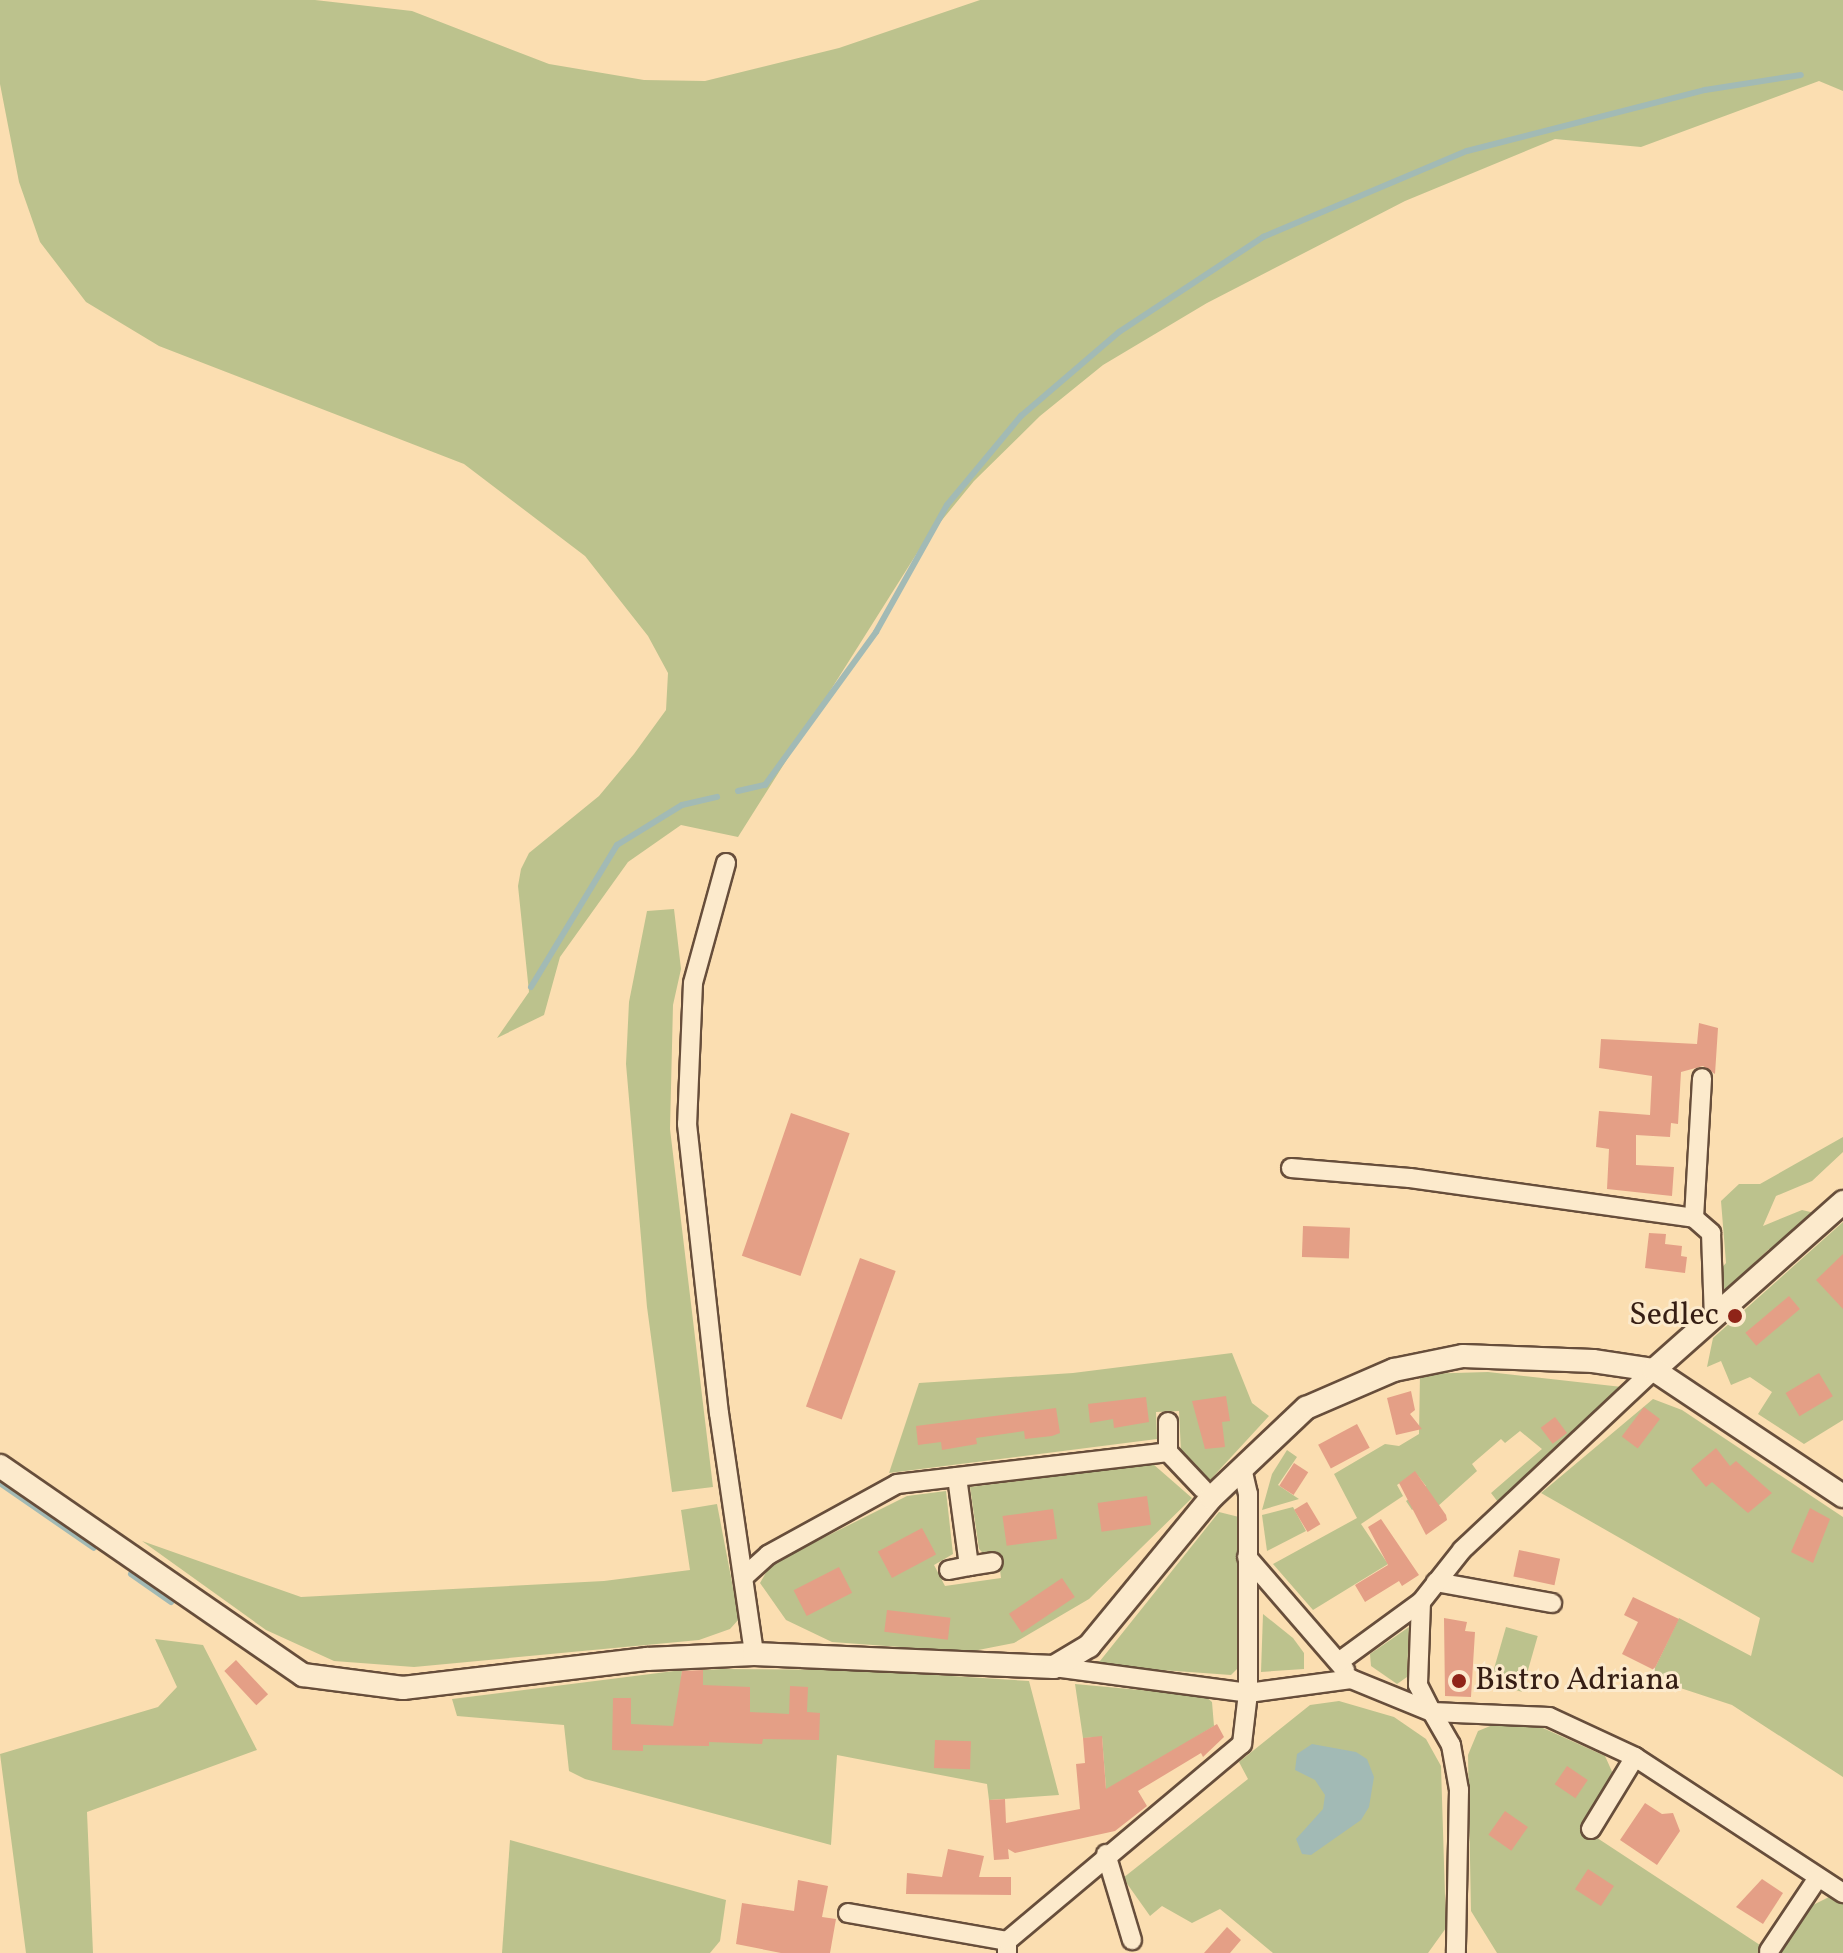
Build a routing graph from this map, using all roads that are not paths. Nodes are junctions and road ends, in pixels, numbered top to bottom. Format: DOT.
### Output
graph roads {
  1 [pos="726,863"];
  2 [pos="1702,1078"];
  3 [pos="1291,1168"];
  4 [pos="1843,1202"];
  5 [pos="1694,1218"];
  6 [pos="1714,1318"];
  7 [pos="1654,1370"];
  8 [pos="1168,1422"];
  9 [pos="1168,1452"];
  10 [pos="0,1466"];
  11 [pos="1242,1467"];
  12 [pos="957,1477"];
  13 [pos="1203,1489"];
  14 [pos="1843,1496"];
  15 [pos="1247,1557"];
  16 [pos="993,1562"];
  17 [pos="969,1566"];
  18 [pos="949,1570"];
  19 [pos="746,1575"];
  20 [pos="1436,1582"];
  21 [pos="1421,1602"];
  22 [pos="1552,1603"];
  23 [pos="754,1654"];
  24 [pos="1340,1661"];
  25 [pos="1054,1667"];
  26 [pos="1351,1679"];
  27 [pos="1248,1693"];
  28 [pos="1432,1712"];
  29 [pos="1635,1757"];
  30 [pos="1591,1829"];
  31 [pos="1106,1854"];
  32 [pos="1817,1879"];
  33 [pos="1843,1893"];
  34 [pos="848,1913"];
  35 [pos="1132,1940"];
  36 [pos="1007,1947"];
  37 [pos="1769,1951"];
  38 [pos="1456,1953"];
  1 -- 19 [label="street"];
  2 -- 5 [label="street"];
  3 -- 5 [label="street"];
  4 -- 6 [label="street"];
  5 -- 6 [label="street"];
  6 -- 7 [label="street"];
  7 -- 11 [label="street"];
  7 -- 14 [label="street"];
  7 -- 20 [label="street"];
  8 -- 9 [label="street"];
  9 -- 12 [label="street"];
  9 -- 13 [label="street"];
  10 -- 23 [label="street"];
  11 -- 15 [label="street"];
  11 -- 25 [label="street"];
  12 -- 17 [label="street"];
  12 -- 19 [label="street"];
  15 -- 24 [label="street"];
  15 -- 27 [label="street"];
  16 -- 17 [label="street"];
  17 -- 18 [label="street"];
  19 -- 23 [label="street"];
  20 -- 21 [label="street"];
  20 -- 22 [label="street"];
  21 -- 24 [label="street"];
  21 -- 28 [label="street"];
  23 -- 25 [label="street"];
  24 -- 26 [label="street"];
  25 -- 27 [label="street"];
  26 -- 27 [label="street"];
  26 -- 28 [label="street"];
  27 -- 31 [label="street"];
  28 -- 29 [label="street"];
  28 -- 38 [label="street"];
  29 -- 30 [label="street"];
  29 -- 32 [label="street"];
  31 -- 35 [label="street"];
  31 -- 36 [label="street"];
  32 -- 33 [label="street"];
  32 -- 37 [label="street"];
  34 -- 36 [label="street"];
}
